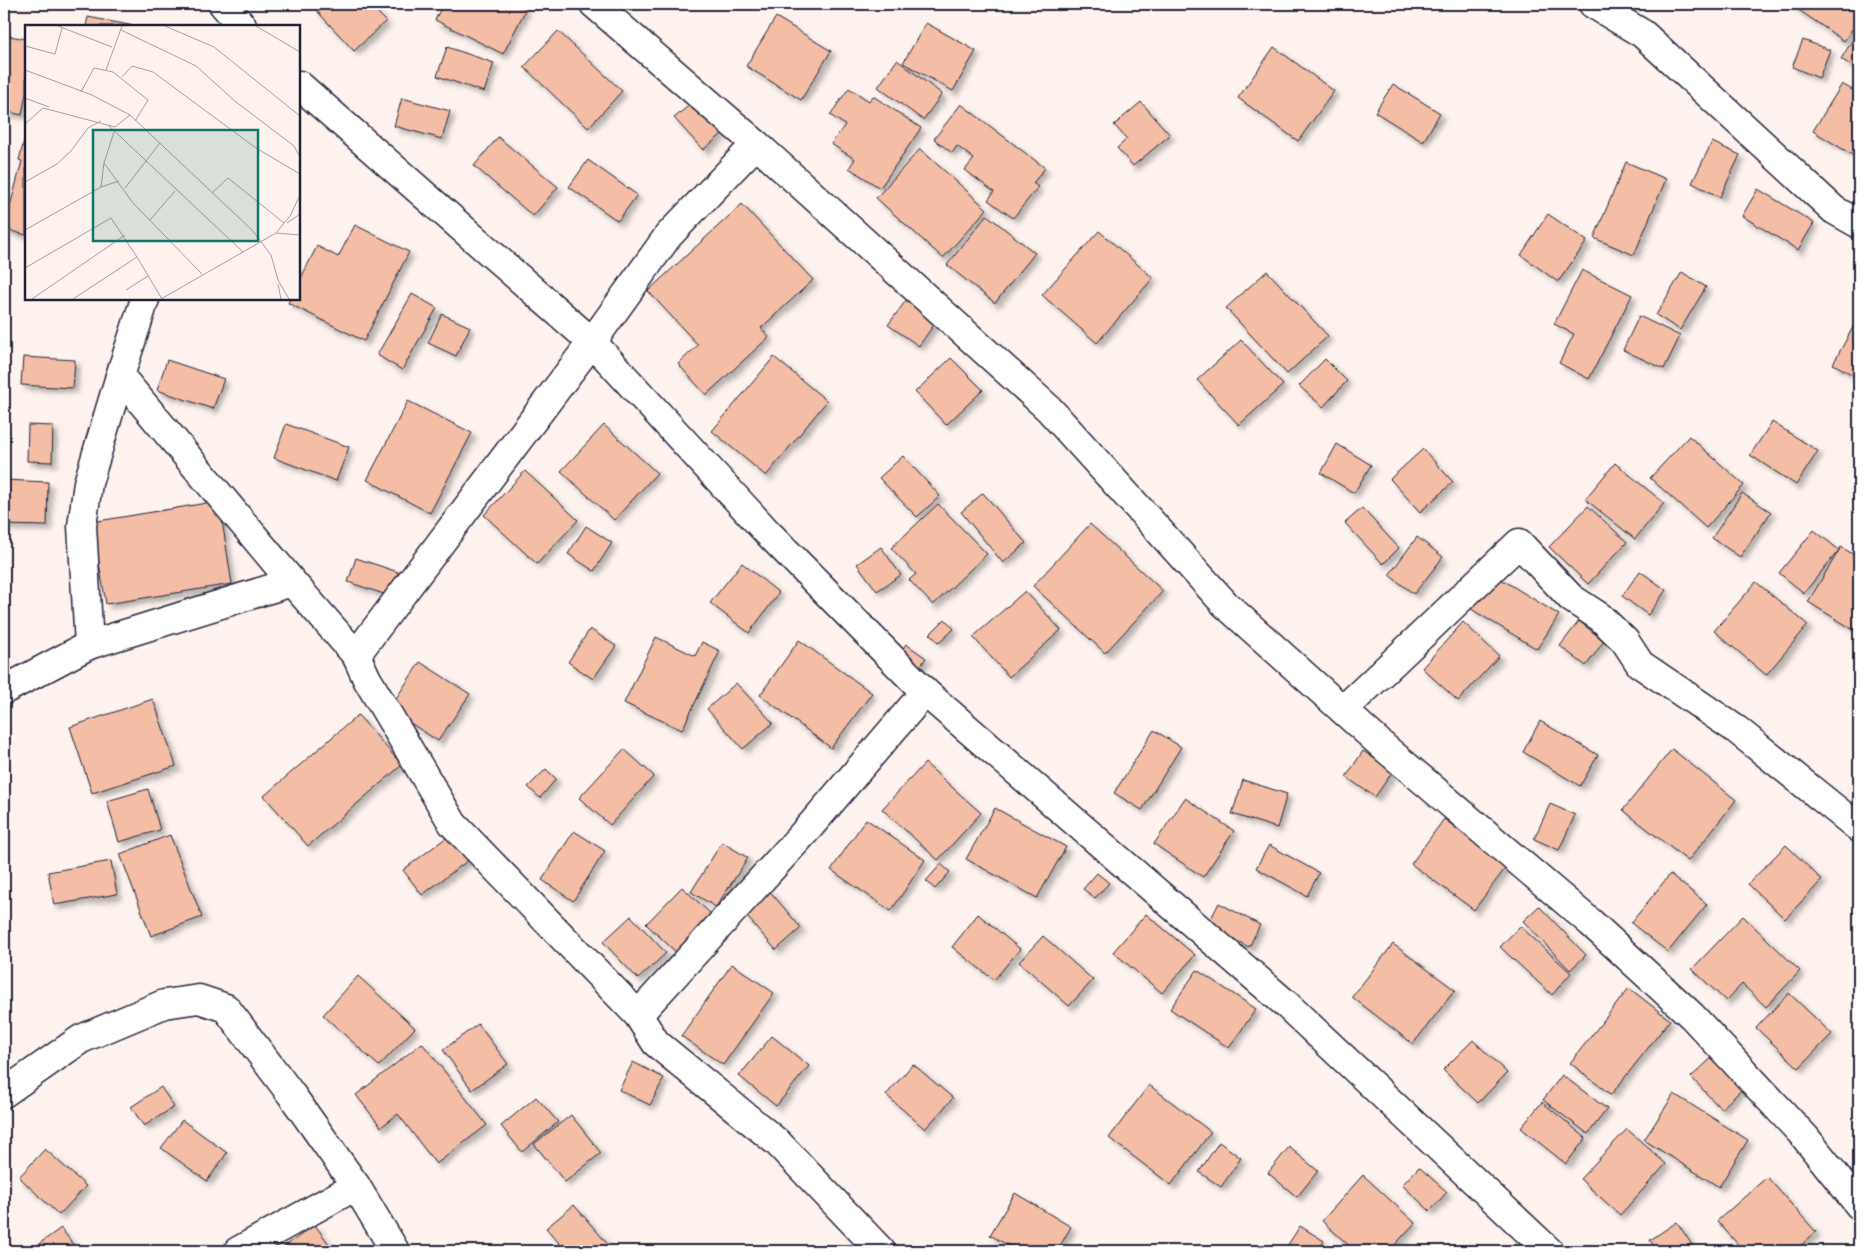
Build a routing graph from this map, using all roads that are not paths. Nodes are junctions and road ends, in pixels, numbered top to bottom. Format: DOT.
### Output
graph roads {
  1 [pos="594,4"];
  2 [pos="1593,4"];
  3 [pos="300,86"];
  4 [pos="756,144"];
  5 [pos="1859,224"];
  6 [pos="145,300"];
  7 [pos="592,342"];
  8 [pos="120,376"];
  9 [pos="292,582"];
  10 [pos="89,645"];
  11 [pos="356,655"];
  12 [pos="4,690"];
  13 [pos="925,692"];
  14 [pos="1343,710"];
  15 [pos="1859,828"];
  16 [pos="638,1015"];
  17 [pos="4,1092"];
  18 [pos="356,1186"];
  19 [pos="1859,1205"];
  20 [pos="238,1251"];
  21 [pos="395,1251"];
  22 [pos="881,1251"];
  23 [pos="1550,1251"];
  1 -- 4 [label="street"];
  2 -- 5 [label="street"];
  3 -- 7 [label="street"];
  4 -- 7 [label="street"];
  4 -- 14 [label="street"];
  6 -- 8 [label="street"];
  7 -- 11 [label="street"];
  7 -- 13 [label="street"];
  8 -- 9 [label="street"];
  8 -- 10 [label="street"];
  9 -- 10 [label="street"];
  9 -- 11 [label="street"];
  10 -- 12 [label="street"];
  11 -- 16 [label="street"];
  13 -- 16 [label="street"];
  13 -- 23 [label="street"];
  14 -- 15 [label="street"];
  14 -- 19 [label="street"];
  16 -- 22 [label="street"];
  17 -- 18 [label="street"];
  18 -- 20 [label="street"];
  18 -- 21 [label="street"];
}
